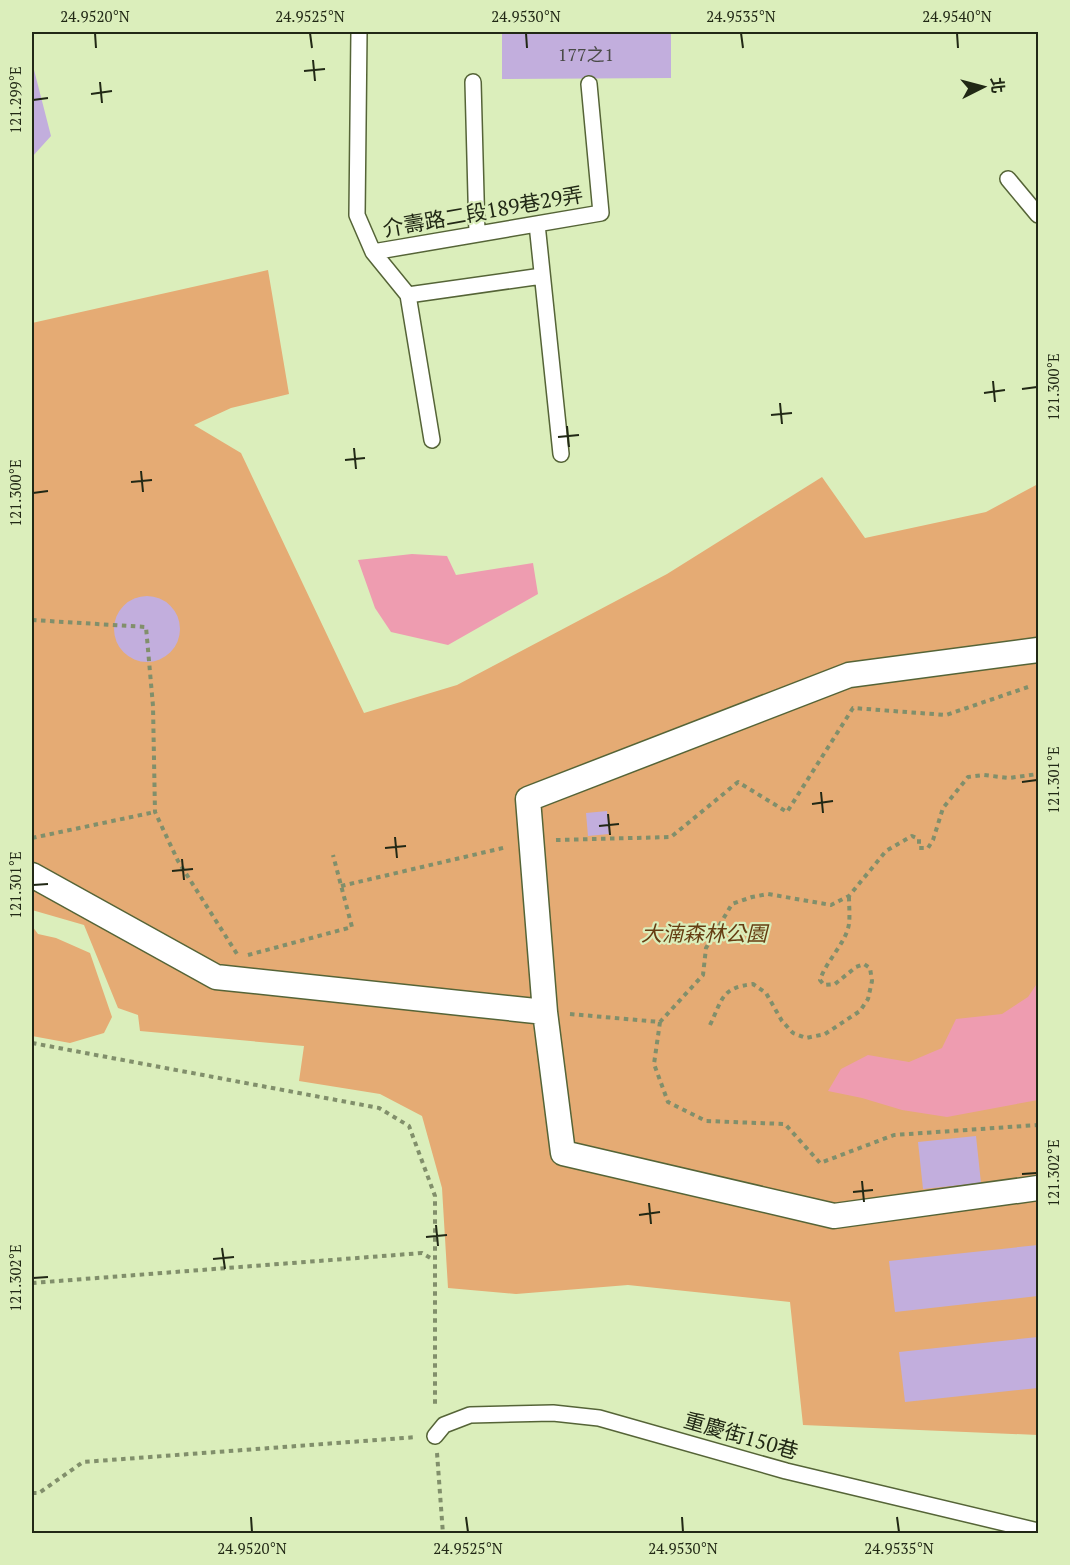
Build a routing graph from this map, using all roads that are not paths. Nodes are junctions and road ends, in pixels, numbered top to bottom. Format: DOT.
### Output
graph roads {
  1 [pos="359,32"];
  2 [pos="473,82"];
  3 [pos="589,84"];
  4 [pos="1008,180"];
  5 [pos="1038,215"];
  6 [pos="537,224"];
  7 [pos="477,234"];
  8 [pos="373,252"];
  9 [pos="542,276"];
  10 [pos="408,295"];
  11 [pos="432,440"];
  12 [pos="561,454"];
  13 [pos="1038,650"];
  14 [pos="32,875"];
  15 [pos="545,1012"];
  16 [pos="1038,1188"];
  17 [pos="435,1436"];
  18 [pos="1038,1532"];
  1 -- 8 [label="lane"];
  2 -- 7 [label="lane"];
  3 -- 6 [label="lane, 介壽路二段189巷29弄"];
  4 -- 5 [label="lane"];
  6 -- 7 [label="lane, 介壽路二段189巷29弄"];
  6 -- 9 [label="lane"];
  7 -- 8 [label="lane, 介壽路二段189巷29弄"];
  8 -- 10 [label="lane"];
  9 -- 10 [label="lane"];
  9 -- 12 [label="lane"];
  10 -- 11 [label="lane"];
  13 -- 15 [label="street"];
  14 -- 15 [label="street"];
  15 -- 16 [label="street"];
  17 -- 18 [label="lane, 重慶街150巷"];
}
